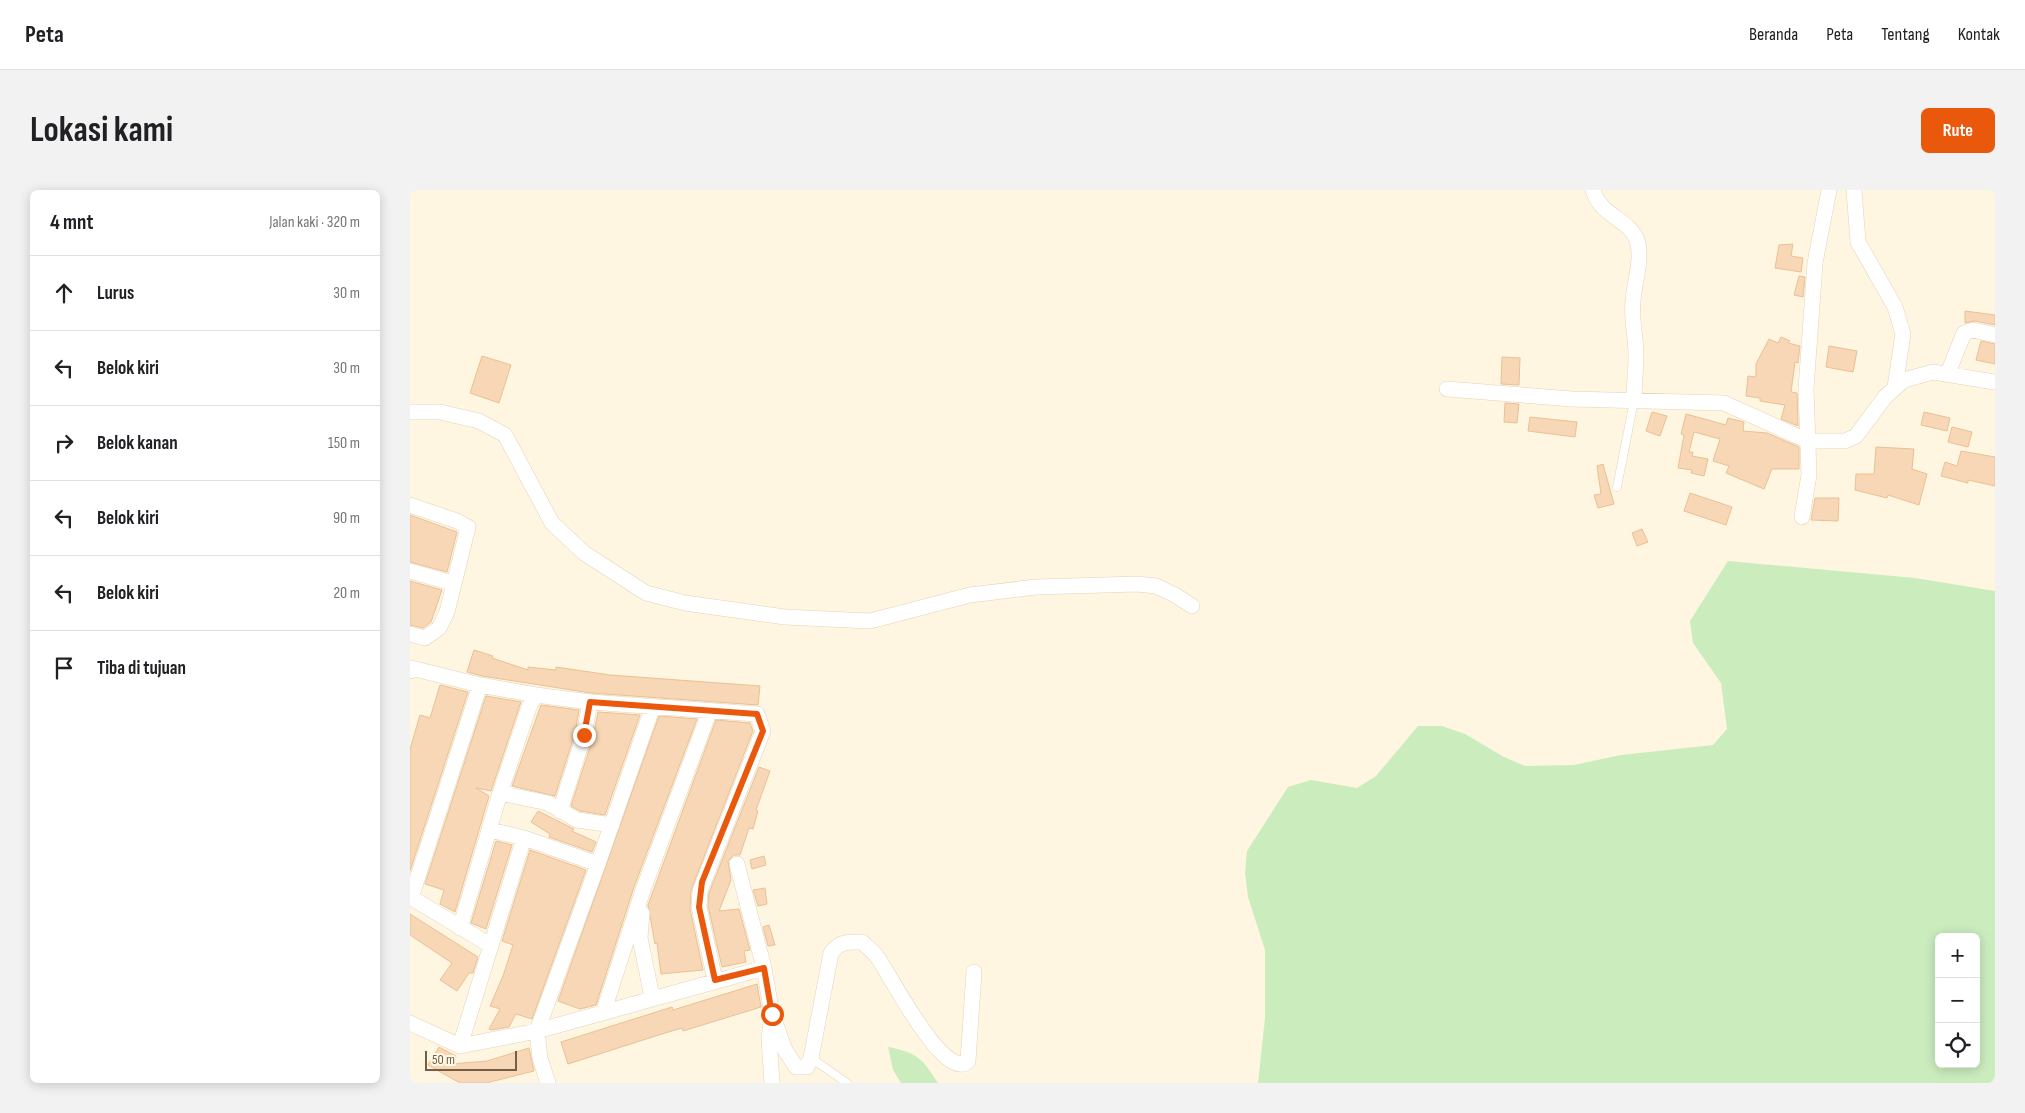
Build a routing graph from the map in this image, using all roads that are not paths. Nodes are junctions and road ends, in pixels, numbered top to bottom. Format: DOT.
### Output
graph roads {
  1 [pos="1593,190"];
  2 [pos="1829,190"];
  3 [pos="1854,190"];
  4 [pos="1995,335"];
  5 [pos="1948,373"];
  6 [pos="1995,382"];
  7 [pos="1895,387"];
  8 [pos="1448,389"];
  9 [pos="1634,401"];
  10 [pos="410,412"];
  11 [pos="1808,441"];
  12 [pos="1616,486"];
  13 [pos="410,505"];
  14 [pos="1802,517"];
  15 [pos="410,571"];
  16 [pos="452,583"];
  17 [pos="1192,606"];
  18 [pos="410,634"];
  19 [pos="410,671"];
  20 [pos="480,685"];
  21 [pos="536,695"];
  22 [pos="590,702"];
  23 [pos="652,706"];
  24 [pos="710,710"];
  25 [pos="500,793"];
  26 [pos="560,811"];
  27 [pos="612,825"];
  28 [pos="490,830"];
  29 [pos="524,838"];
  30 [pos="598,864"];
  31 [pos="737,864"];
  32 [pos="643,890"];
  33 [pos="411,897"];
  34 [pos="460,928"];
  35 [pos="490,945"];
  36 [pos="764,968"];
  37 [pos="974,972"];
  38 [pos="715,980"];
  39 [pos="652,998"];
  40 [pos="603,1013"];
  41 [pos="772,1014"];
  42 [pos="410,1023"];
  43 [pos="537,1031"];
  44 [pos="460,1046"];
  45 [pos="811,1058"];
  46 [pos="548,1083"];
  47 [pos="772,1083"];
  48 [pos="847,1083"];
  1 -- 9 [label="street"];
  2 -- 11 [label="street"];
  3 -- 7 [label="street"];
  4 -- 5 [label="street"];
  5 -- 6 [label="street"];
  5 -- 7 [label="street"];
  7 -- 11 [label="street"];
  8 -- 9 [label="street"];
  9 -- 11 [label="street"];
  9 -- 12 [label="lane"];
  10 -- 17 [label="street"];
  11 -- 14 [label="street"];
  13 -- 16 [label="street"];
  15 -- 16 [label="street"];
  16 -- 18 [label="street"];
  19 -- 20 [label="street"];
  20 -- 21 [label="street"];
  20 -- 33 [label="street"];
  21 -- 22 [label="street"];
  21 -- 25 [label="street"];
  22 -- 23 [label="street"];
  22 -- 26 [label="street"];
  23 -- 24 [label="street"];
  23 -- 27 [label="street"];
  24 -- 32 [label="street"];
  24 -- 38 [label="street"];
  25 -- 26 [label="street"];
  25 -- 28 [label="street"];
  26 -- 27 [label="street"];
  27 -- 30 [label="street"];
  28 -- 29 [label="street"];
  28 -- 34 [label="street"];
  29 -- 30 [label="street"];
  29 -- 35 [label="street"];
  30 -- 43 [label="street"];
  31 -- 36 [label="street"];
  32 -- 39 [label="street"];
  32 -- 40 [label="street"];
  33 -- 34 [label="street"];
  34 -- 35 [label="street"];
  35 -- 44 [label="street"];
  36 -- 38 [label="street"];
  36 -- 41 [label="street"];
  37 -- 45 [label="street"];
  38 -- 39 [label="street"];
  39 -- 40 [label="street"];
  40 -- 43 [label="street"];
  41 -- 45 [label="street"];
  41 -- 47 [label="street"];
  42 -- 44 [label="street"];
  43 -- 44 [label="street"];
  43 -- 46 [label="street"];
  45 -- 48 [label="lane"];
}
